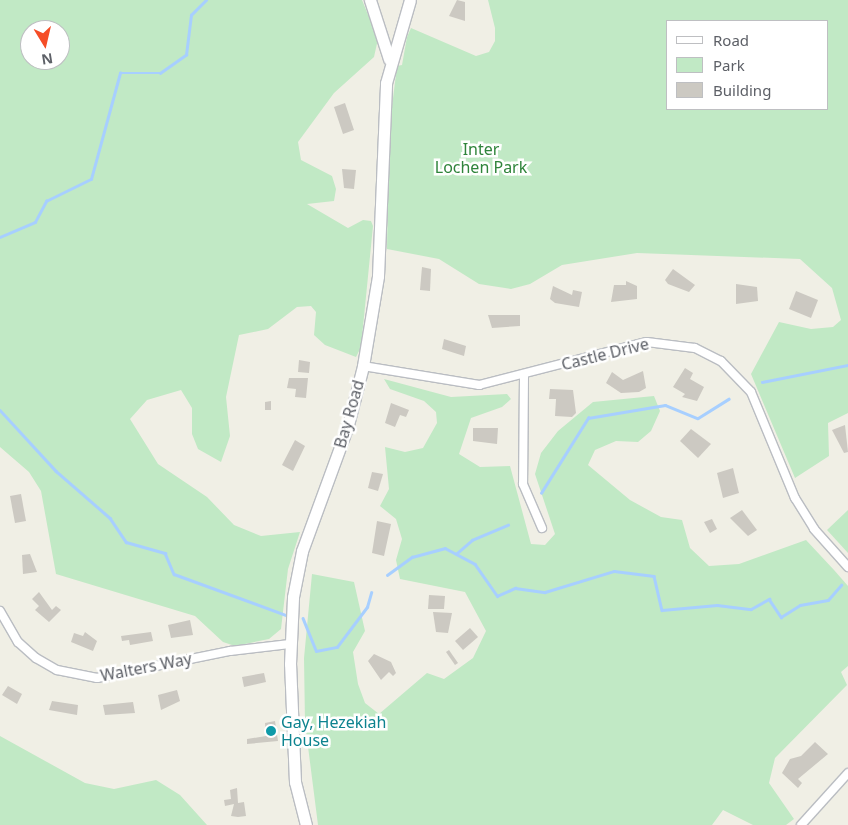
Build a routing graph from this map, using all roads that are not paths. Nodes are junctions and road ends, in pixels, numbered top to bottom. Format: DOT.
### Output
graph roads {
  1 [pos="370,0"];
  2 [pos="410,0"];
  3 [pos="389,63"];
  4 [pos="363,366"];
  5 [pos="524,375"];
  6 [pos="542,528"];
  7 [pos="848,567"];
  8 [pos="0,611"];
  9 [pos="290,644"];
  10 [pos="848,774"];
  11 [pos="306,825"];
  12 [pos="802,825"];
  1 -- 3 [label="main road"];
  2 -- 3 [label="main road, Bay Road"];
  3 -- 4 [label="main road, Bay Road"];
  4 -- 5 [label="street, Castle Drive"];
  4 -- 9 [label="main road, Bay Road"];
  5 -- 6 [label="street"];
  5 -- 7 [label="street, Castle Drive"];
  8 -- 9 [label="street, Walters Way"];
  9 -- 11 [label="main road, Bay Road"];
  10 -- 12 [label="street"];
}
